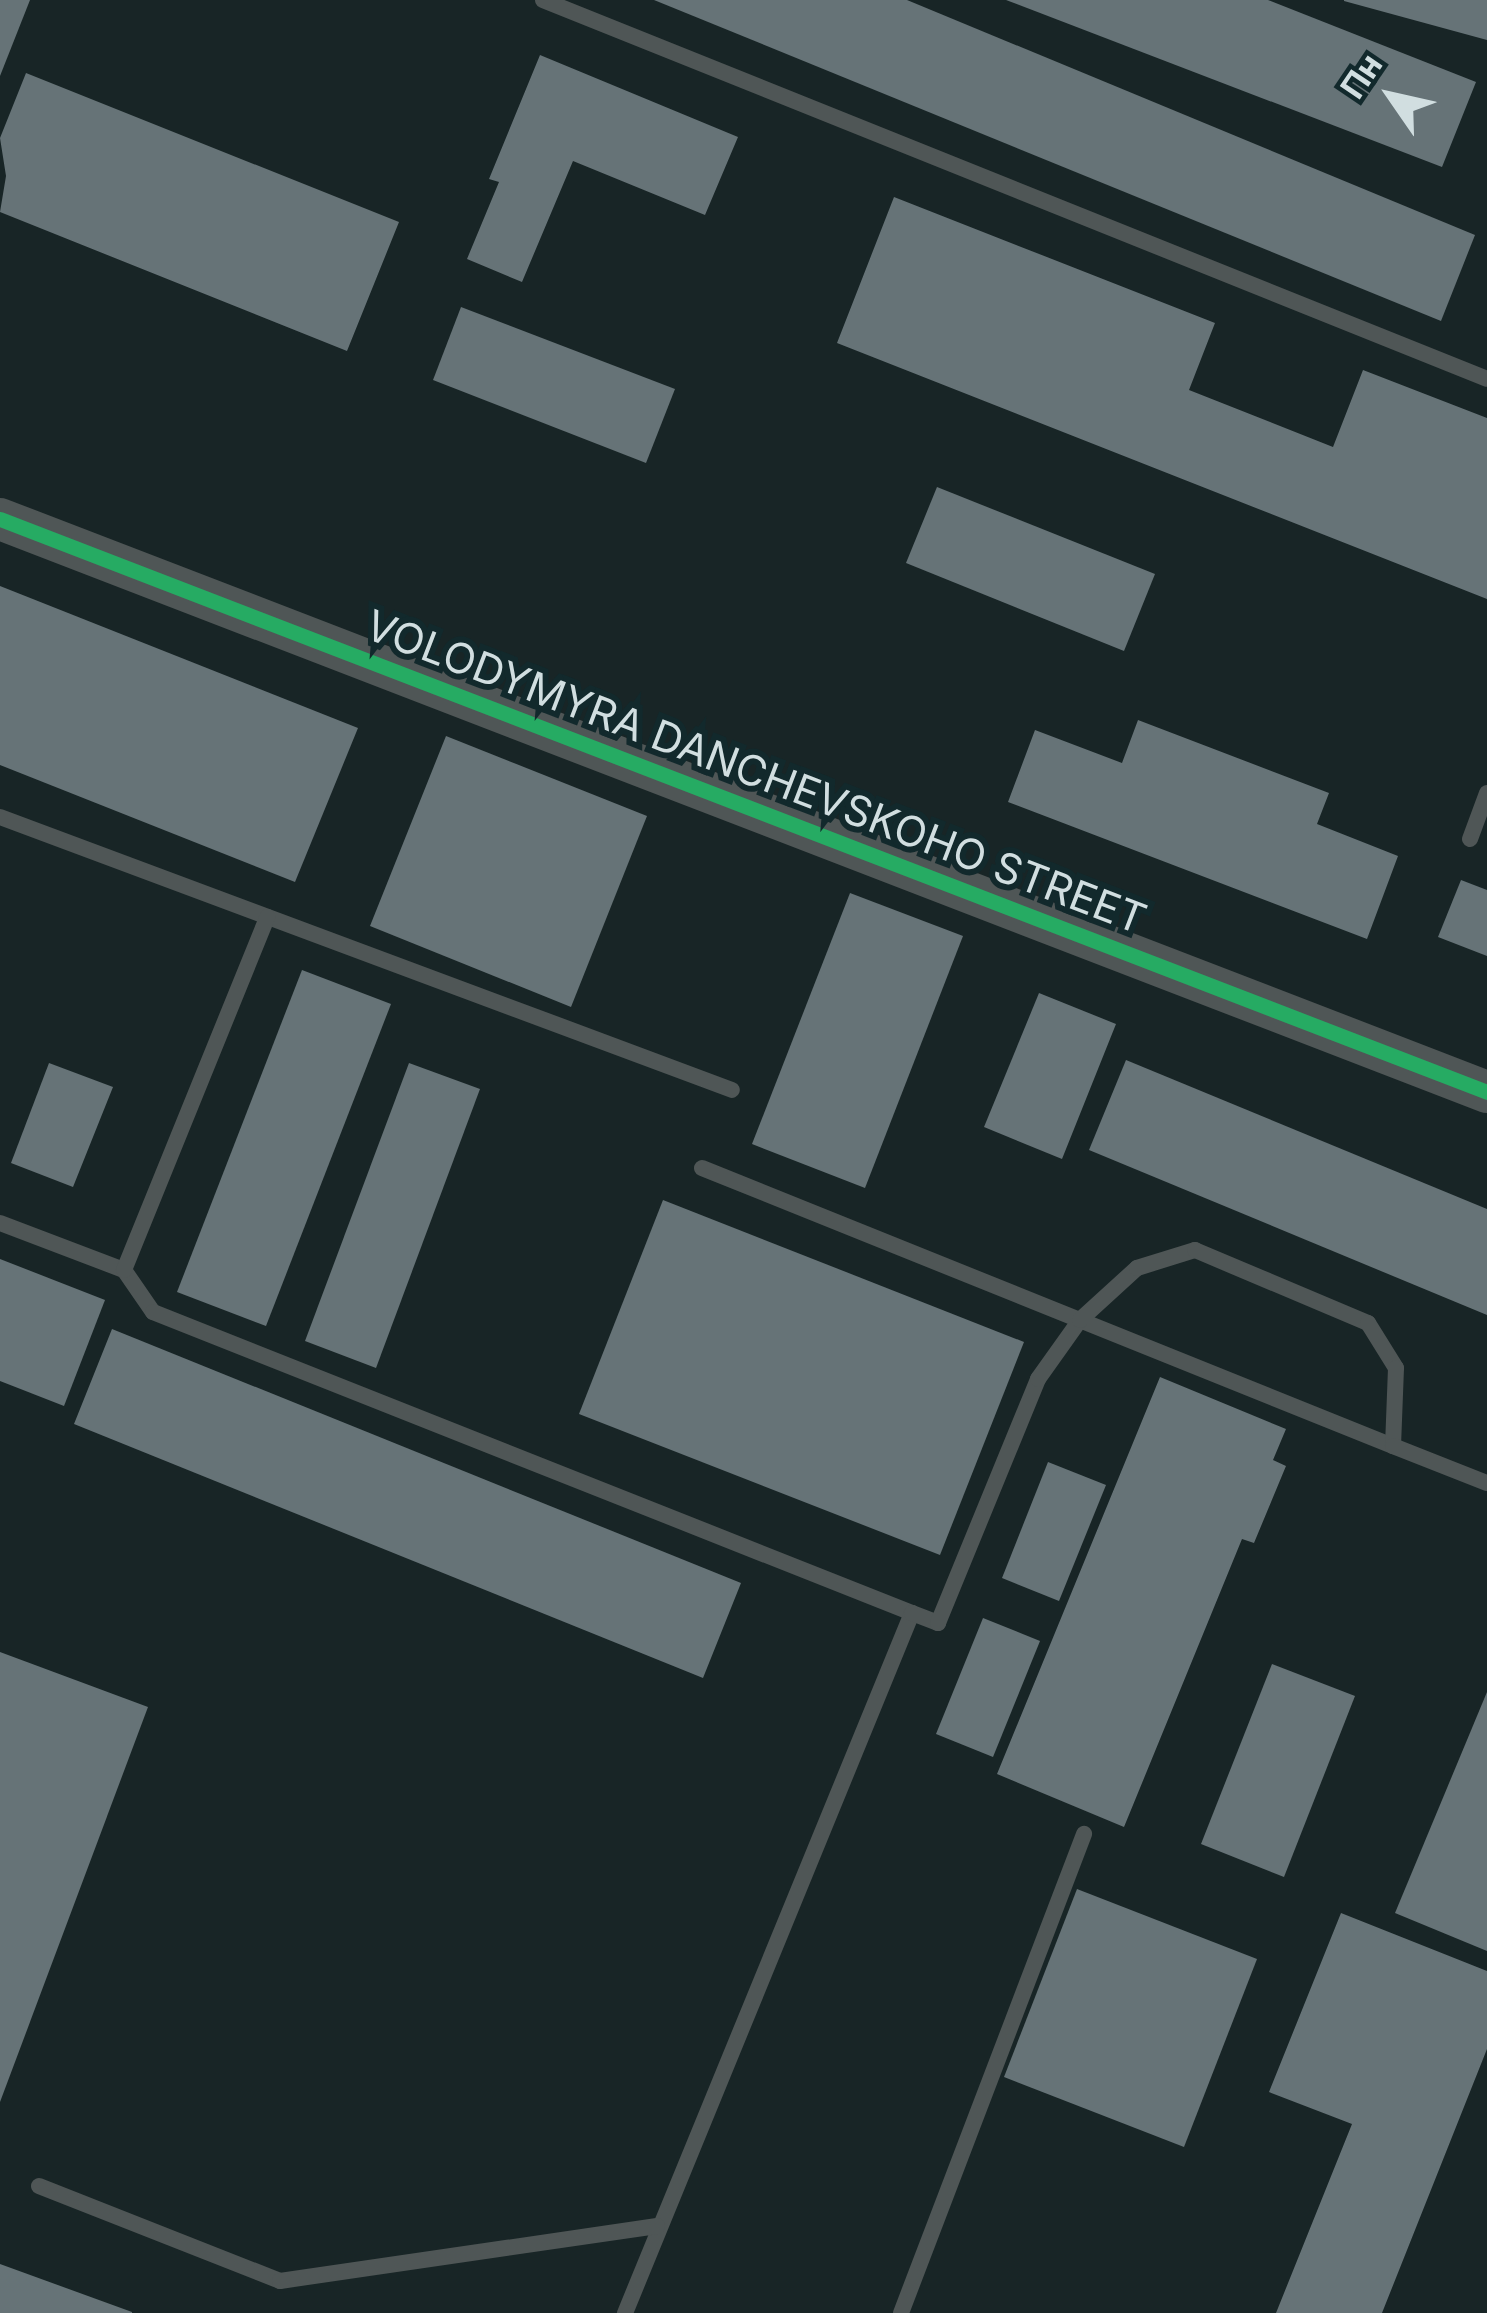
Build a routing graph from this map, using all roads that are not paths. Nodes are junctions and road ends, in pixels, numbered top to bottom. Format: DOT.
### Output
graph roads {
  1 [pos="543,0"];
  2 [pos="1487,379"];
  3 [pos="0,519"];
  4 [pos="1487,793"];
  5 [pos="0,817"];
  6 [pos="1470,839"];
  7 [pos="267,917"];
  8 [pos="732,1090"];
  9 [pos="1487,1092"];
  10 [pos="702,1168"];
  11 [pos="0,1222"];
  12 [pos="124,1270"];
  13 [pos="1080,1320"];
  14 [pos="1393,1446"];
  15 [pos="1487,1483"];
  16 [pos="912,1613"];
  17 [pos="1084,1834"];
  18 [pos="39,2186"];
  19 [pos="657,2226"];
  20 [pos="625,2313"];
  21 [pos="901,2313"];
  1 -- 2 [label="lane"];
  3 -- 9 [label="street, VOLODYMYRA DANCHEVSKOHO STREET"];
  4 -- 6 [label="lane"];
  5 -- 7 [label="lane"];
  7 -- 8 [label="lane"];
  7 -- 12 [label="lane"];
  10 -- 13 [label="lane"];
  11 -- 12 [label="lane"];
  12 -- 16 [label="lane"];
  13 -- 14 [label="lane"];
  13 -- 14 [label="lane"];
  13 -- 16 [label="lane"];
  14 -- 15 [label="lane"];
  16 -- 19 [label="lane"];
  17 -- 21 [label="lane"];
  18 -- 19 [label="lane"];
  19 -- 20 [label="lane"];
}
